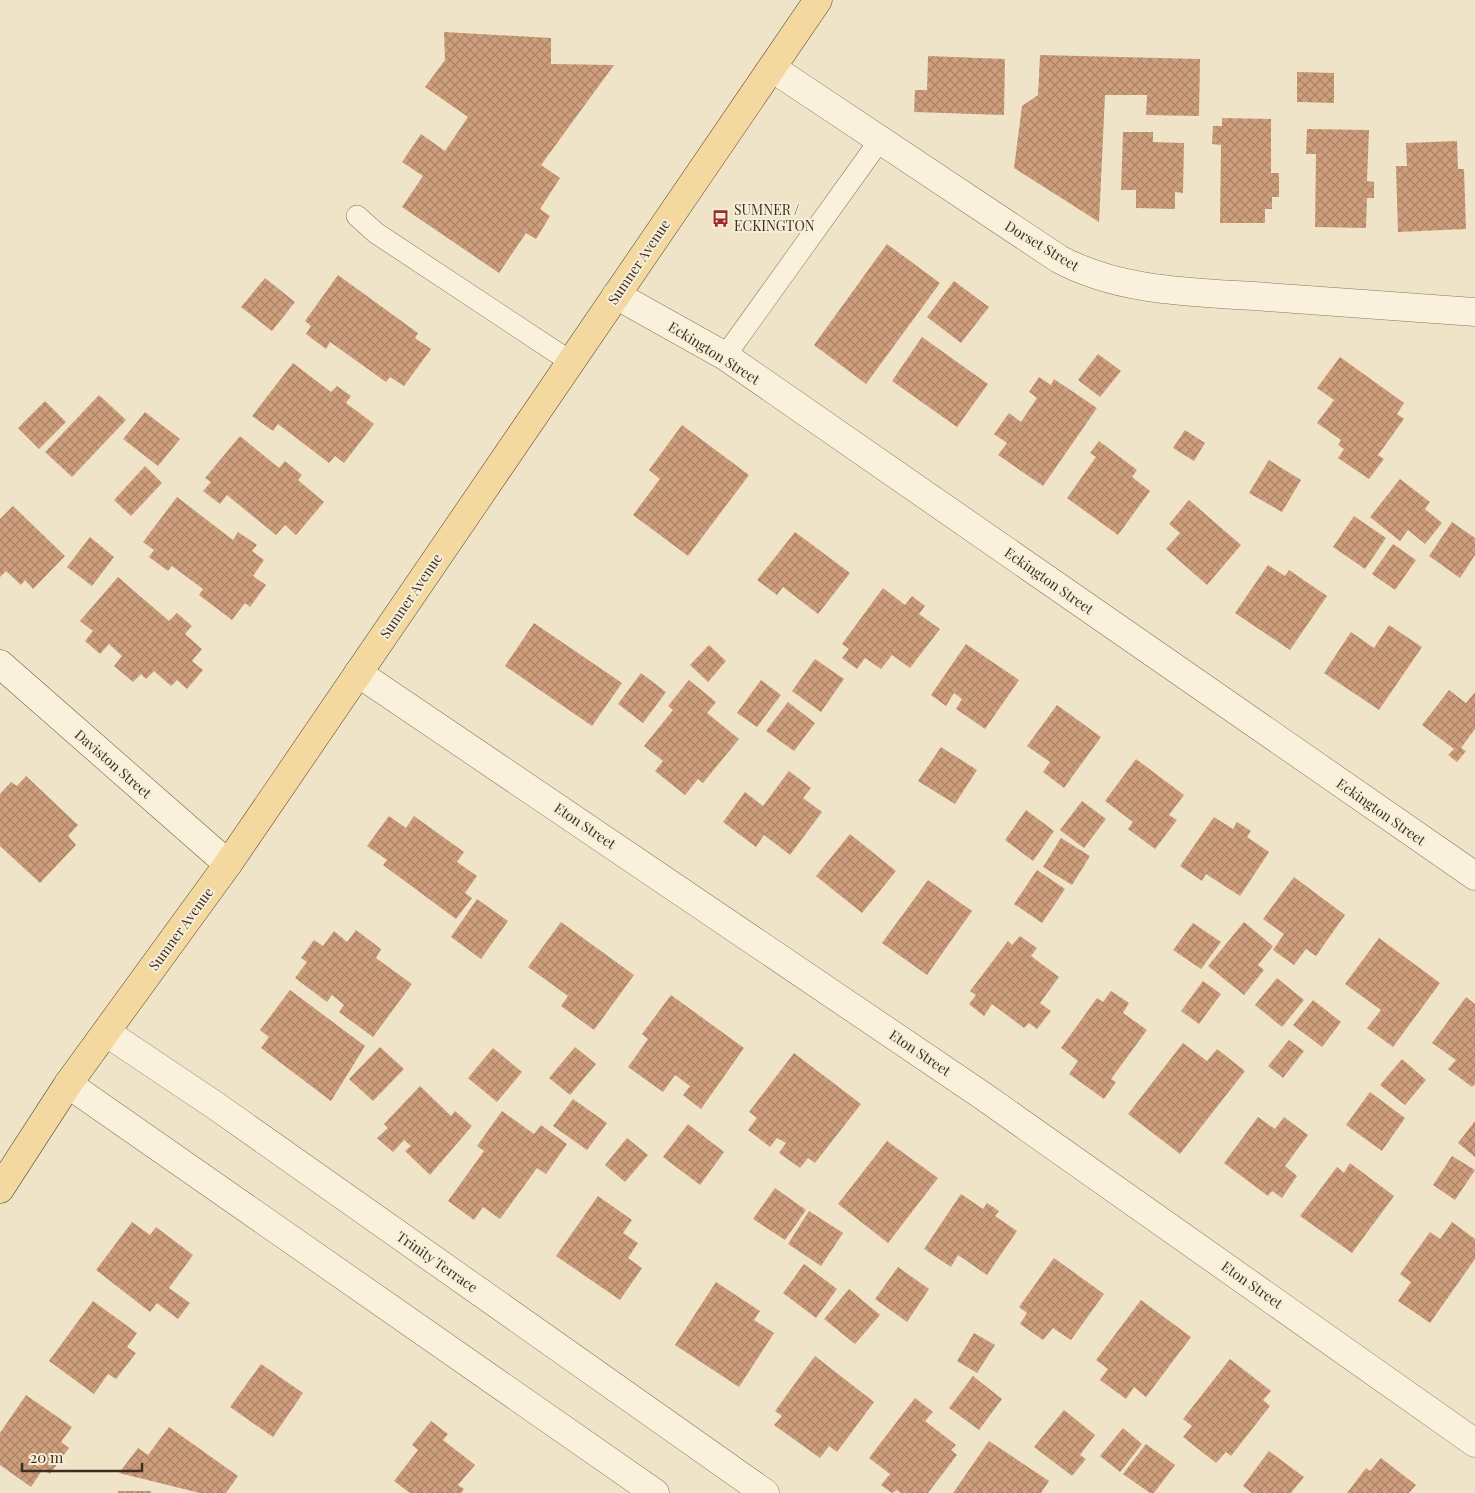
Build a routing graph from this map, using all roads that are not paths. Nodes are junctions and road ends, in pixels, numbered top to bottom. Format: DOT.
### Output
graph roads {
  1 [pos="818,0"];
  2 [pos="772,68"];
  3 [pos="880,140"];
  4 [pos="357,216"];
  5 [pos="616,295"];
  6 [pos="1475,312"];
  7 [pos="725,356"];
  8 [pos="570,362"];
  9 [pos="0,664"];
  10 [pos="358,673"];
  11 [pos="228,864"];
  12 [pos="1475,876"];
  13 [pos="107,1032"];
  14 [pos="68,1084"];
  15 [pos="0,1189"];
  16 [pos="1475,1443"];
  17 [pos="655,1493"];
  18 [pos="765,1493"];
  1 -- 2 [label="main road, Sumner Avenue"];
  2 -- 3 [label="street, Dorset Street"];
  2 -- 5 [label="main road, Sumner Avenue"];
  3 -- 6 [label="street, Dorset Street"];
  3 -- 7 [label="lane"];
  4 -- 8 [label="lane"];
  5 -- 7 [label="street, Eckington Street"];
  5 -- 8 [label="main road, Sumner Avenue"];
  7 -- 12 [label="street, Eckington Street"];
  8 -- 10 [label="main road, Sumner Avenue"];
  9 -- 11 [label="street, Daviston Street"];
  10 -- 11 [label="main road, Sumner Avenue"];
  10 -- 16 [label="street, Eton Street"];
  11 -- 13 [label="main road, Sumner Avenue"];
  13 -- 14 [label="main road, Sumner Avenue"];
  13 -- 18 [label="street, Trinity Terrace"];
  14 -- 15 [label="main road, Sumner Avenue"];
  14 -- 17 [label="street"];
}
